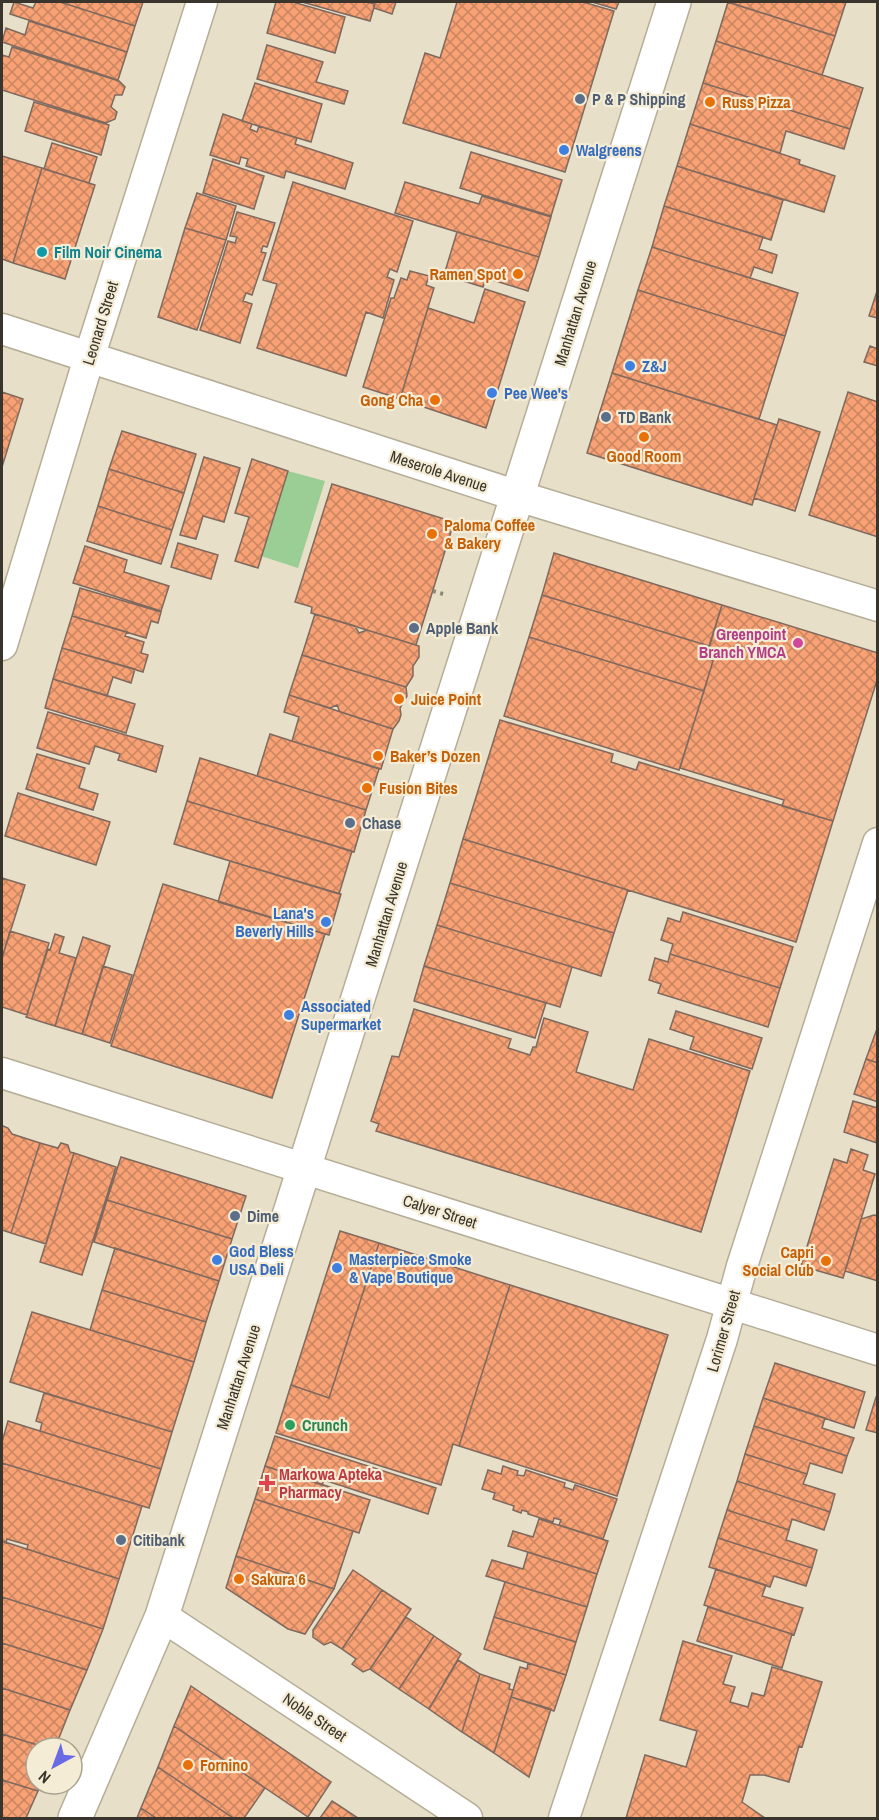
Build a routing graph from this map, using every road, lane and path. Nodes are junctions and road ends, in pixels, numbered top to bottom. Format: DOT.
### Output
graph roads {
  1 [pos="202,2"];
  2 [pos="674,2"];
  3 [pos="2,329"];
  4 [pos="89,358"];
  5 [pos="518,496"];
  6 [pos="433,591"];
  7 [pos="443,594"];
  8 [pos="878,606"];
  9 [pos="2,645"];
  10 [pos="878,843"];
  11 [pos="2,1073"];
  12 [pos="305,1168"];
  13 [pos="731,1304"];
  14 [pos="878,1350"];
  15 [pos="162,1616"];
  16 [pos="75,1818"];
  17 [pos="467,1818"];
  18 [pos="564,1818"];
  1 -- 4 [label="street, Leonard Street"];
  2 -- 5 [label="street, Manhattan Avenue"];
  3 -- 4 [label="street, Meserole Avenue"];
  4 -- 5 [label="street, Meserole Avenue"];
  4 -- 9 [label="street, Leonard Street"];
  5 -- 8 [label="street, Meserole Avenue"];
  5 -- 12 [label="street, Manhattan Avenue"];
  6 -- 7 [label="path"];
  10 -- 13 [label="street, Lorimer Street"];
  11 -- 12 [label="street, Calyer Street"];
  12 -- 13 [label="street, Calyer Street"];
  12 -- 15 [label="street, Manhattan Avenue"];
  13 -- 14 [label="street, Calyer Street"];
  13 -- 18 [label="street, Lorimer Street"];
  15 -- 16 [label="street, Manhattan Avenue"];
  15 -- 17 [label="street, Noble Street"];
}
